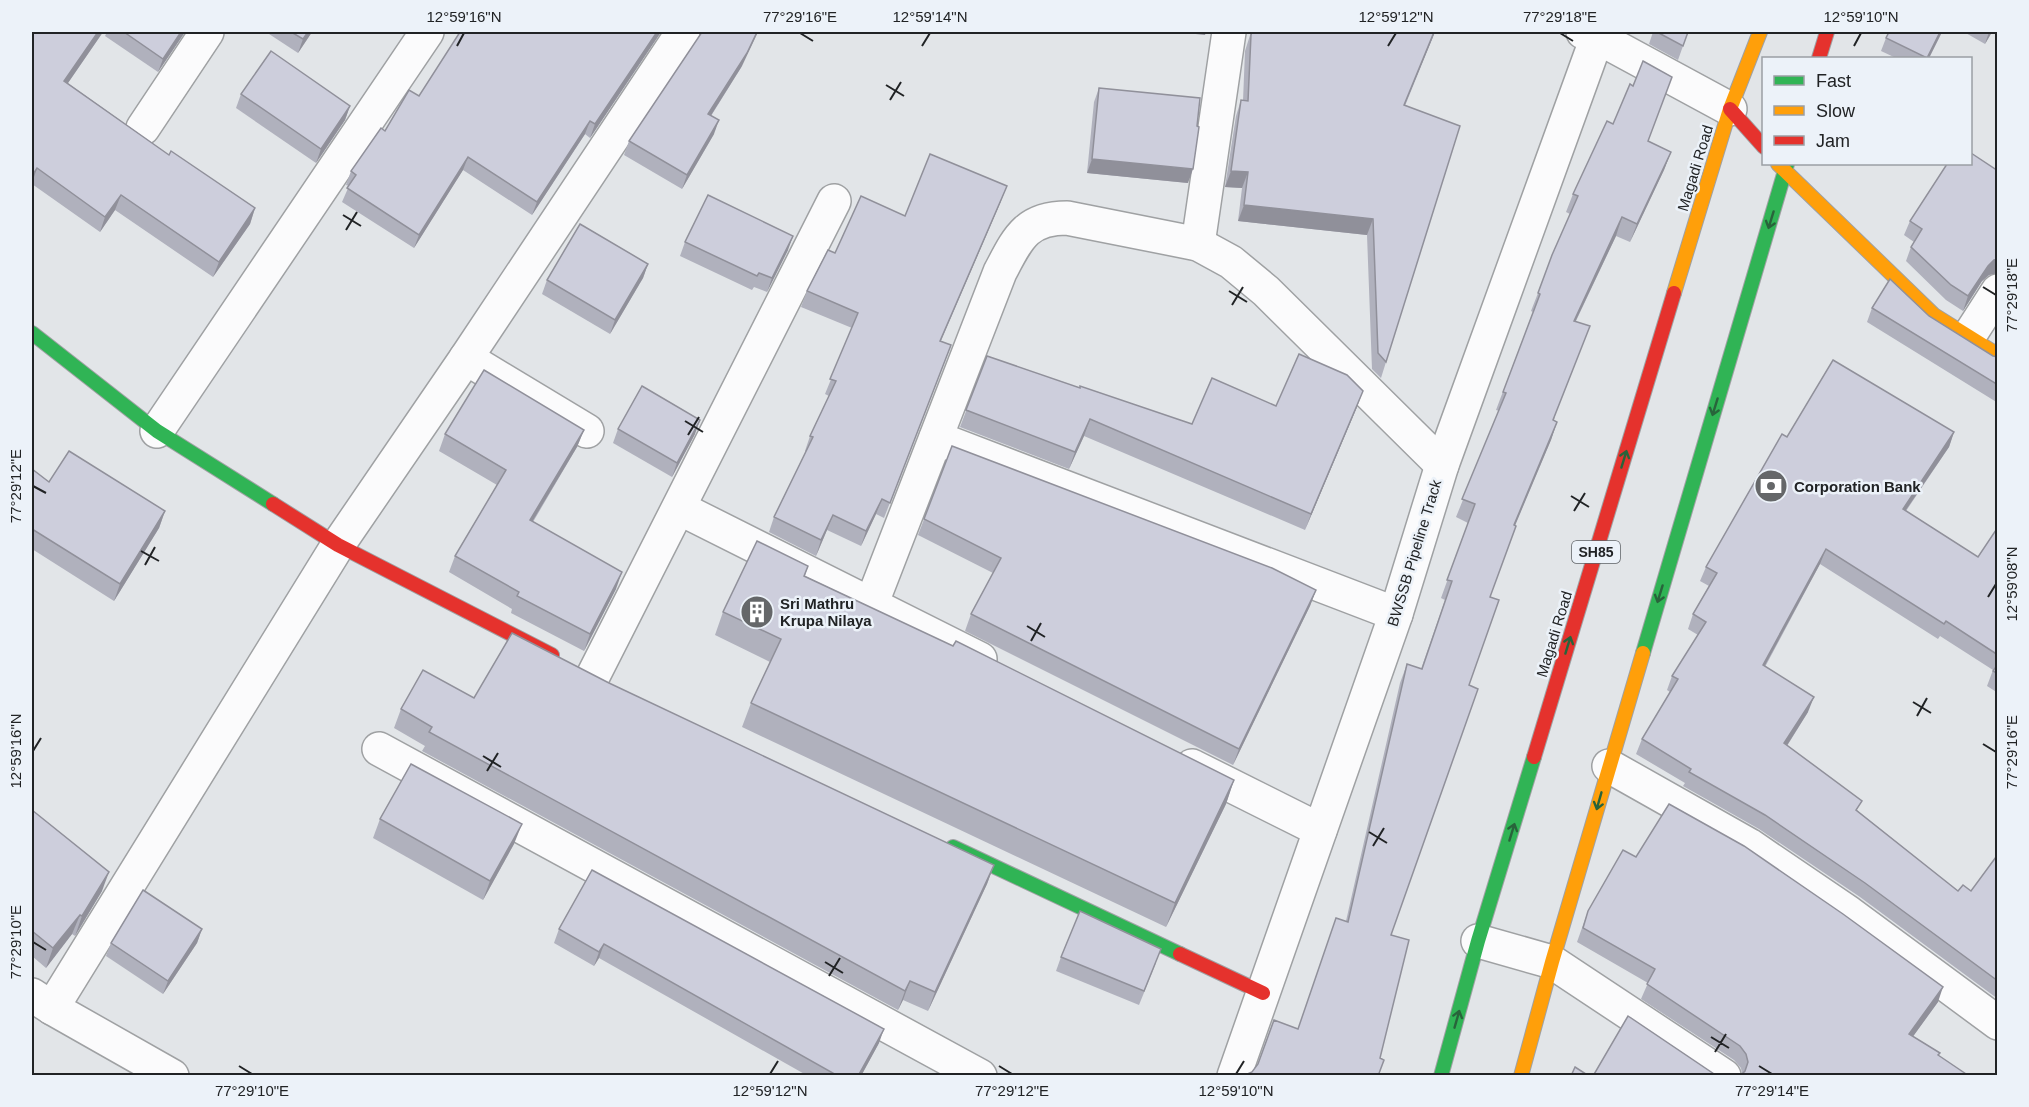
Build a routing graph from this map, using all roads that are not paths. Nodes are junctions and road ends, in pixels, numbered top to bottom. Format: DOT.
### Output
graph roads {
  1 [pos="207,32"];
  2 [pos="428,32"];
  3 [pos="683,32"];
  4 [pos="1229,32"];
  5 [pos="1760,32"];
  6 [pos="1827,32"];
  7 [pos="1593,33"];
  8 [pos="1819,57"];
  9 [pos="1730,109"];
  10 [pos="143,128"];
  11 [pos="1762,145"];
  12 [pos="1783,166"];
  13 [pos="834,201"];
  14 [pos="1198,244"];
  15 [pos="1998,291"];
  16 [pos="32,333"];
  17 [pos="1969,336"];
  18 [pos="1998,355"];
  19 [pos="466,358"];
  20 [pos="587,430"];
  21 [pos="156,431"];
  22 [pos="936,438"];
  23 [pos="1442,465"];
  24 [pos="679,508"];
  25 [pos="338,544"];
  26 [pos="871,605"];
  27 [pos="1396,615"];
  28 [pos="563,661"];
  29 [pos="1010,675"];
  30 [pos="593,676"];
  31 [pos="378,749"];
  32 [pos="1170,755"];
  33 [pos="1609,766"];
  34 [pos="1320,830"];
  35 [pos="942,842"];
  36 [pos="1478,941"];
  37 [pos="1552,962"];
  38 [pos="1263,993"];
  39 [pos="42,1002"];
  40 [pos="1998,1023"];
  41 [pos="172,1076"];
  42 [pos="980,1076"];
  43 [pos="1234,1076"];
  44 [pos="1441,1076"];
  45 [pos="1521,1076"];
  46 [pos="1724,1076"];
  1 -- 10 [label="street"];
  2 -- 21 [label="street"];
  3 -- 19 [label="street"];
  4 -- 14 [label="street"];
  5 -- 9 [label="main road, Magadi Road / SH85"];
  6 -- 8 [label="main road"];
  7 -- 9 [label="street"];
  7 -- 23 [label="street, BWSSB Pipeline Track"];
  9 -- 11 [label="main road"];
  36 -- 9 [label="main road, Magadi Road / SH85, one-way"];
  12 -- 17 [label="main road"];
  12 -- 33 [label="main road, one-way"];
  13 -- 24 [label="street"];
  14 -- 22 [label="street"];
  14 -- 23 [label="street"];
  15 -- 17 [label="street"];
  16 -- 21 [label="main road"];
  17 -- 18 [label="main road"];
  19 -- 20 [label="street"];
  19 -- 25 [label="street"];
  21 -- 25 [label="main road"];
  22 -- 26 [label="street"];
  22 -- 27 [label="street"];
  23 -- 27 [label="street, BWSSB Pipeline Track"];
  24 -- 26 [label="street"];
  24 -- 30 [label="street"];
  25 -- 28 [label="main road"];
  25 -- 39 [label="street"];
  26 -- 29 [label="street"];
  27 -- 34 [label="street, BWSSB Pipeline Track"];
  31 -- 42 [label="street"];
  32 -- 34 [label="street"];
  33 -- 37 [label="main road, one-way"];
  33 -- 40 [label="street"];
  34 -- 38 [label="street, BWSSB Pipeline Track"];
  35 -- 38 [label="main road"];
  36 -- 37 [label="street"];
  44 -- 36 [label="main road, Magadi Road / SH85, one-way"];
  37 -- 45 [label="main road"];
  37 -- 46 [label="street"];
  38 -- 43 [label="street, BWSSB Pipeline Track"];
  39 -- 41 [label="street"];
}
